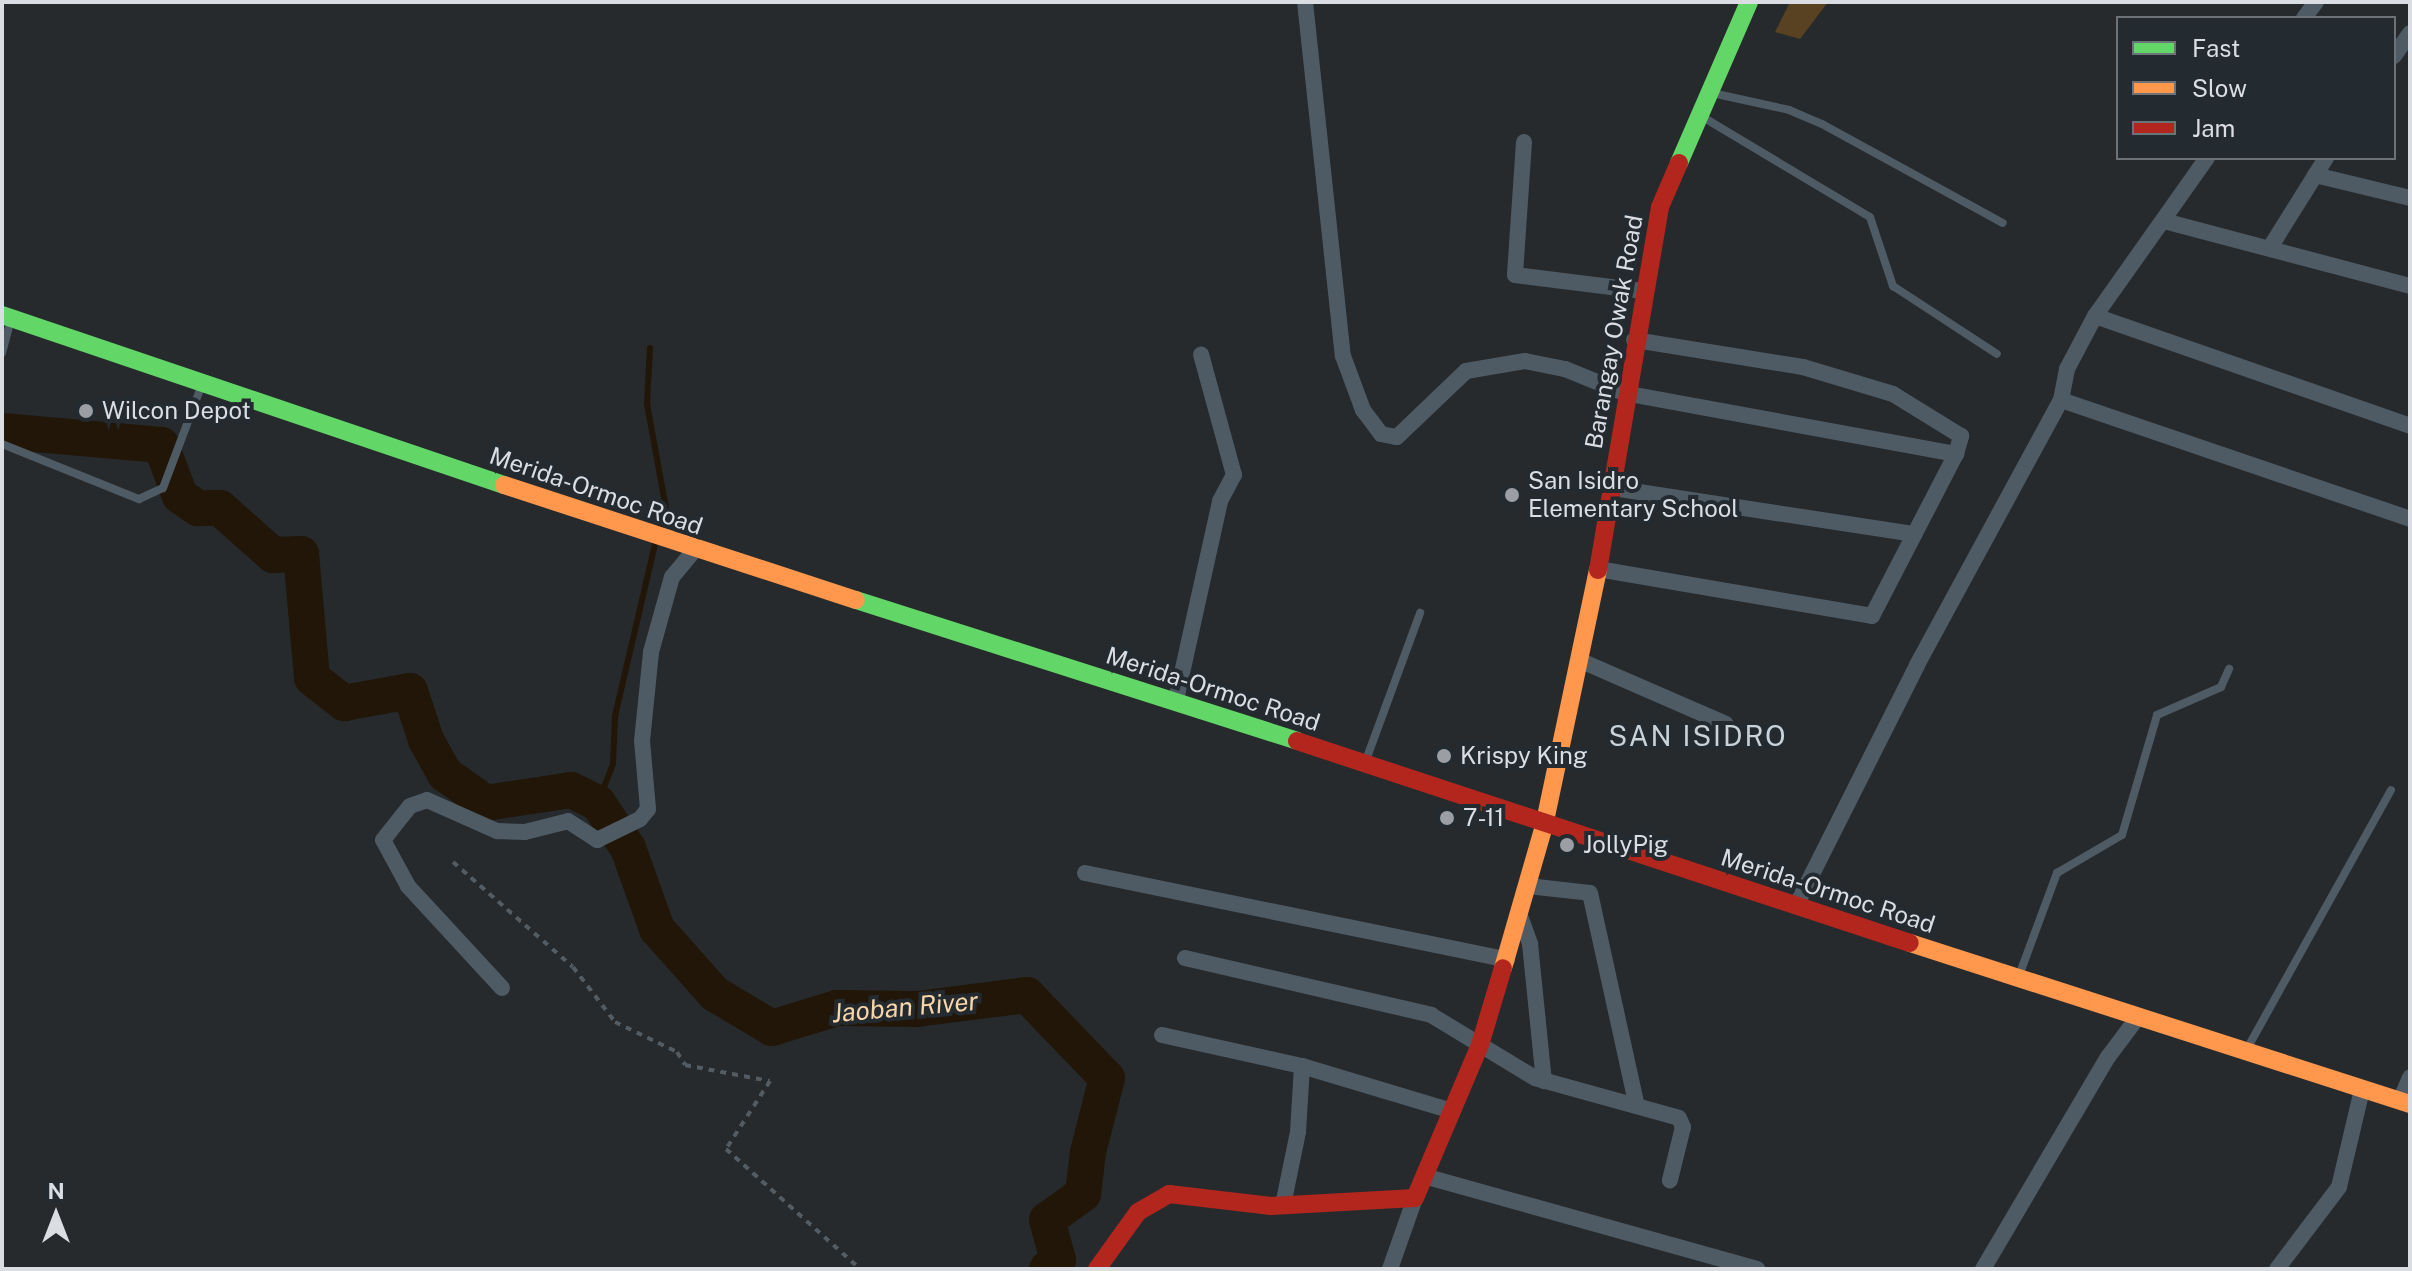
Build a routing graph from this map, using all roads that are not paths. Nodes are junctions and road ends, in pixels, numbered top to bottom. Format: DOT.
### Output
graph roads {
  1 [pos="1305,2"];
  2 [pos="1749,2"];
  3 [pos="2410,33"];
  4 [pos="2396,53"];
  5 [pos="1707,92"];
  6 [pos="1697,113"];
  7 [pos="1524,142"];
  8 [pos="2206,160"];
  9 [pos="2325,160"];
  10 [pos="2315,175"];
  11 [pos="2408,192"];
  12 [pos="2164,221"];
  13 [pos="2003,223"];
  14 [pos="2271,246"];
  15 [pos="2410,286"];
  16 [pos="1643,291"];
  17 [pos="7,316"];
  18 [pos="2095,316"];
  19 [pos="1634,340"];
  20 [pos="2,353"];
  21 [pos="1201,354"];
  22 [pos="1997,354"];
  23 [pos="203,383"];
  24 [pos="1624,393"];
  25 [pos="2061,400"];
  26 [pos="2410,426"];
  27 [pos="2,444"];
  28 [pos="1956,454"];
  29 [pos="1613,488"];
  30 [pos="2410,519"];
  31 [pos="1915,534"];
  32 [pos="687,547"];
  33 [pos="1598,569"];
  34 [pos="1420,613"];
  35 [pos="1579,660"];
  36 [pos="2229,669"];
  37 [pos="1176,700"];
  38 [pos="1726,724"];
  39 [pos="1364,765"];
  40 [pos="2391,790"];
  41 [pos="1544,826"];
  42 [pos="1085,873"];
  43 [pos="1528,886"];
  44 [pos="1796,906"];
  45 [pos="1520,916"];
  46 [pos="1185,958"];
  47 [pos="1507,960"];
  48 [pos="2018,977"];
  49 [pos="502,988"];
  50 [pos="2138,1017"];
  51 [pos="1162,1035"];
  52 [pos="1480,1045"];
  53 [pos="2246,1051"];
  54 [pos="1302,1066"];
  55 [pos="2410,1077"];
  56 [pos="1544,1081"];
  57 [pos="2362,1090"];
  58 [pos="2405,1103"];
  59 [pos="1637,1106"];
  60 [pos="1452,1111"];
  61 [pos="1424,1176"];
  62 [pos="1670,1180"];
  63 [pos="1415,1198"];
  64 [pos="1283,1205"];
  65 [pos="1097,1269"];
  66 [pos="1390,1269"];
  67 [pos="1757,1269"];
  68 [pos="1983,1269"];
  69 [pos="2277,1269"];
  1 -- 24 [label="street"];
  2 -- 5 [label="main road, Barangay Owak Road"];
  3 -- 4 [label="street"];
  5 -- 6 [label="main road, Barangay Owak Road"];
  5 -- 13 [label="lane"];
  6 -- 16 [label="main road, Barangay Owak Road"];
  6 -- 22 [label="lane"];
  7 -- 16 [label="street"];
  8 -- 12 [label="street"];
  9 -- 10 [label="street"];
  10 -- 11 [label="street"];
  10 -- 14 [label="street"];
  12 -- 14 [label="street"];
  12 -- 18 [label="street"];
  14 -- 15 [label="street"];
  16 -- 19 [label="main road, Barangay Owak Road"];
  17 -- 20 [label="lane"];
  17 -- 23 [label="main road, Merida-Ormoc Road"];
  18 -- 25 [label="street"];
  18 -- 26 [label="street"];
  19 -- 24 [label="main road, Barangay Owak Road"];
  19 -- 28 [label="street"];
  21 -- 37 [label="street"];
  23 -- 27 [label="lane"];
  23 -- 32 [label="main road, Merida-Ormoc Road"];
  24 -- 28 [label="street"];
  24 -- 29 [label="main road, Barangay Owak Road"];
  25 -- 30 [label="street"];
  25 -- 44 [label="street"];
  28 -- 31 [label="street"];
  29 -- 31 [label="street"];
  29 -- 33 [label="main road, Barangay Owak Road"];
  31 -- 33 [label="street"];
  32 -- 37 [label="main road, Merida-Ormoc Road"];
  32 -- 49 [label="street"];
  33 -- 35 [label="main road, Barangay Owak Road"];
  34 -- 39 [label="lane"];
  35 -- 38 [label="street"];
  35 -- 41 [label="main road, Barangay Owak Road"];
  36 -- 48 [label="lane"];
  37 -- 39 [label="main road, Merida-Ormoc Road"];
  39 -- 41 [label="main road, Merida-Ormoc Road"];
  40 -- 53 [label="lane"];
  41 -- 43 [label="main road, Barangay Owak Road"];
  41 -- 44 [label="main road, Merida-Ormoc Road"];
  42 -- 47 [label="street"];
  43 -- 45 [label="main road, Barangay Owak Road"];
  43 -- 59 [label="street"];
  44 -- 48 [label="main road, Merida-Ormoc Road"];
  45 -- 47 [label="main road, Barangay Owak Road"];
  45 -- 56 [label="street"];
  46 -- 52 [label="street"];
  47 -- 52 [label="main road, Barangay Owak Road"];
  48 -- 50 [label="main road, Merida-Ormoc Road"];
  50 -- 53 [label="main road, Merida-Ormoc Road"];
  50 -- 68 [label="street"];
  51 -- 54 [label="street"];
  52 -- 56 [label="street"];
  52 -- 60 [label="main road, Barangay Owak Road"];
  53 -- 57 [label="main road, Merida-Ormoc Road"];
  54 -- 60 [label="street"];
  54 -- 64 [label="street"];
  55 -- 58 [label="street"];
  56 -- 59 [label="street"];
  57 -- 58 [label="main road, Merida-Ormoc Road"];
  57 -- 69 [label="street"];
  59 -- 62 [label="street"];
  60 -- 61 [label="main road, Barangay Owak Road"];
  61 -- 63 [label="main road, Barangay Owak Road"];
  61 -- 67 [label="street"];
  63 -- 64 [label="main road"];
  63 -- 66 [label="street"];
  64 -- 65 [label="main road"];
}
